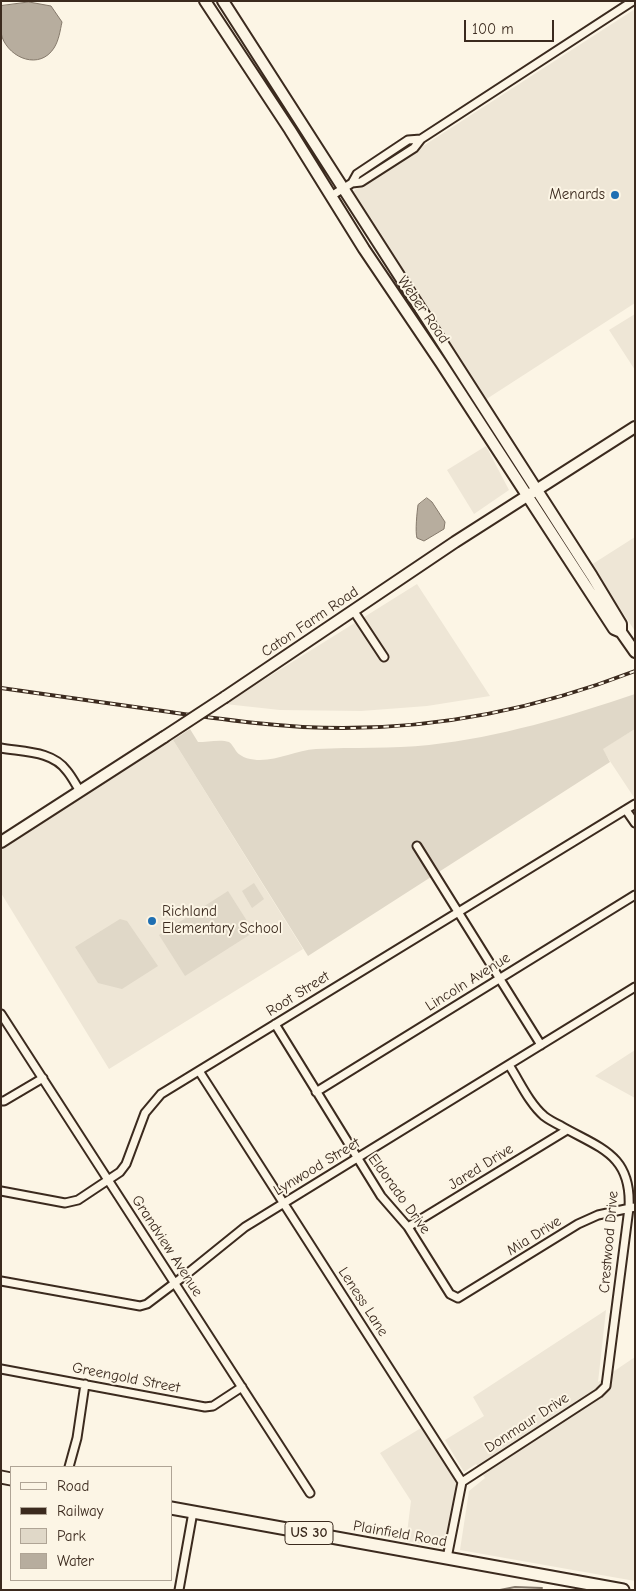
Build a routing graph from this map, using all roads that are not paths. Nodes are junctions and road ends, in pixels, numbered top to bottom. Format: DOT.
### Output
graph roads {
  1 [pos="205,1"];
  2 [pos="223,1"];
  3 [pos="633,1"];
  4 [pos="348,185"];
  5 [pos="331,196"];
  6 [pos="635,427"];
  7 [pos="537,489"];
  8 [pos="527,495"];
  9 [pos="353,610"];
  10 [pos="621,632"];
  11 [pos="632,649"];
  12 [pos="384,657"];
  13 [pos="1,748"];
  14 [pos="80,791"];
  15 [pos="635,804"];
  16 [pos="626,810"];
  17 [pos="635,824"];
  18 [pos="1,842"];
  19 [pos="417,846"];
  20 [pos="635,895"];
  21 [pos="458,912"];
  22 [pos="500,978"];
  23 [pos="635,987"];
  24 [pos="1,1014"];
  25 [pos="275,1024"];
  26 [pos="541,1045"];
  27 [pos="509,1065"];
  28 [pos="199,1071"];
  29 [pos="43,1078"];
  30 [pos="316,1092"];
  31 [pos="1,1101"];
  32 [pos="567,1130"];
  33 [pos="357,1159"];
  34 [pos="108,1180"];
  35 [pos="1,1191"];
  36 [pos="284,1203"];
  37 [pos="632,1207"];
  38 [pos="408,1227"];
  39 [pos="1,1281"];
  40 [pos="174,1283"];
  41 [pos="458,1298"];
  42 [pos="1,1369"];
  43 [pos="85,1384"];
  44 [pos="606,1386"];
  45 [pos="242,1387"];
  46 [pos="69,1466"];
  47 [pos="462,1482"];
  48 [pos="310,1493"];
  49 [pos="172,1508"];
  50 [pos="193,1512"];
  51 [pos="447,1558"];
  52 [pos="179,1590"];
  53 [pos="623,1590"];
  1 -- 5 [label="main road, Weber Road"];
  2 -- 4 [label="main road, Weber Road"];
  3 -- 4 [label="street"];
  4 -- 5 [label="street"];
  4 -- 7 [label="main road, Weber Road"];
  5 -- 8 [label="main road, Weber Road"];
  6 -- 7 [label="main road, Caton Farm Road"];
  7 -- 8 [label="main road, Caton Farm Road"];
  7 -- 10 [label="main road, Weber Road"];
  8 -- 9 [label="main road, Caton Farm Road"];
  8 -- 10 [label="main road, Weber Road"];
  9 -- 12 [label="street"];
  9 -- 14 [label="main road, Caton Farm Road, bridge"];
  10 -- 11 [label="main road, Weber Road"];
  13 -- 14 [label="street"];
  14 -- 18 [label="main road, Caton Farm Road"];
  15 -- 16 [label="street, Root Street"];
  16 -- 17 [label="street"];
  16 -- 21 [label="street, Root Street"];
  19 -- 21 [label="street"];
  20 -- 22 [label="street, Lincoln Avenue"];
  21 -- 22 [label="street"];
  21 -- 25 [label="street, Root Street"];
  22 -- 26 [label="street"];
  22 -- 30 [label="street, Lincoln Avenue"];
  23 -- 26 [label="street, Lynwood Street"];
  24 -- 29 [label="street, Grandview Avenue"];
  25 -- 28 [label="street, Root Street"];
  25 -- 30 [label="street, Eldorado Drive"];
  26 -- 27 [label="street, Lynwood Street"];
  27 -- 32 [label="street, Crestwood Drive"];
  27 -- 33 [label="street, Lynwood Street"];
  28 -- 34 [label="street, Root Street"];
  28 -- 36 [label="street, Leness Lane"];
  29 -- 31 [label="street"];
  29 -- 34 [label="street, Grandview Avenue"];
  30 -- 33 [label="street, Eldorado Drive"];
  32 -- 37 [label="street, Crestwood Drive"];
  32 -- 38 [label="street, Jared Drive"];
  33 -- 36 [label="street, Lynwood Street"];
  33 -- 38 [label="street, Eldorado Drive"];
  34 -- 35 [label="street, Root Street"];
  34 -- 40 [label="street, Grandview Avenue"];
  36 -- 40 [label="street, Lynwood Street"];
  36 -- 47 [label="street, Leness Lane"];
  37 -- 41 [label="street, Mia Drive"];
  37 -- 44 [label="street, Crestwood Drive"];
  38 -- 41 [label="street, Eldorado Drive"];
  39 -- 40 [label="street, Lynwood Street"];
  40 -- 45 [label="street, Grandview Avenue"];
  42 -- 43 [label="street, Greengold Street"];
  43 -- 45 [label="street, Greengold Street"];
  43 -- 46 [label="street"];
  44 -- 47 [label="street, Donmaur Drive"];
  45 -- 48 [label="street, Grandview Avenue"];
  47 -- 51 [label="street"];
  49 -- 50 [label="main road, Plainfield Road / US 30"];
  50 -- 51 [label="main road, Plainfield Road / US 30"];
  50 -- 52 [label="street"];
  51 -- 53 [label="main road, Plainfield Road / US 30"];
}
